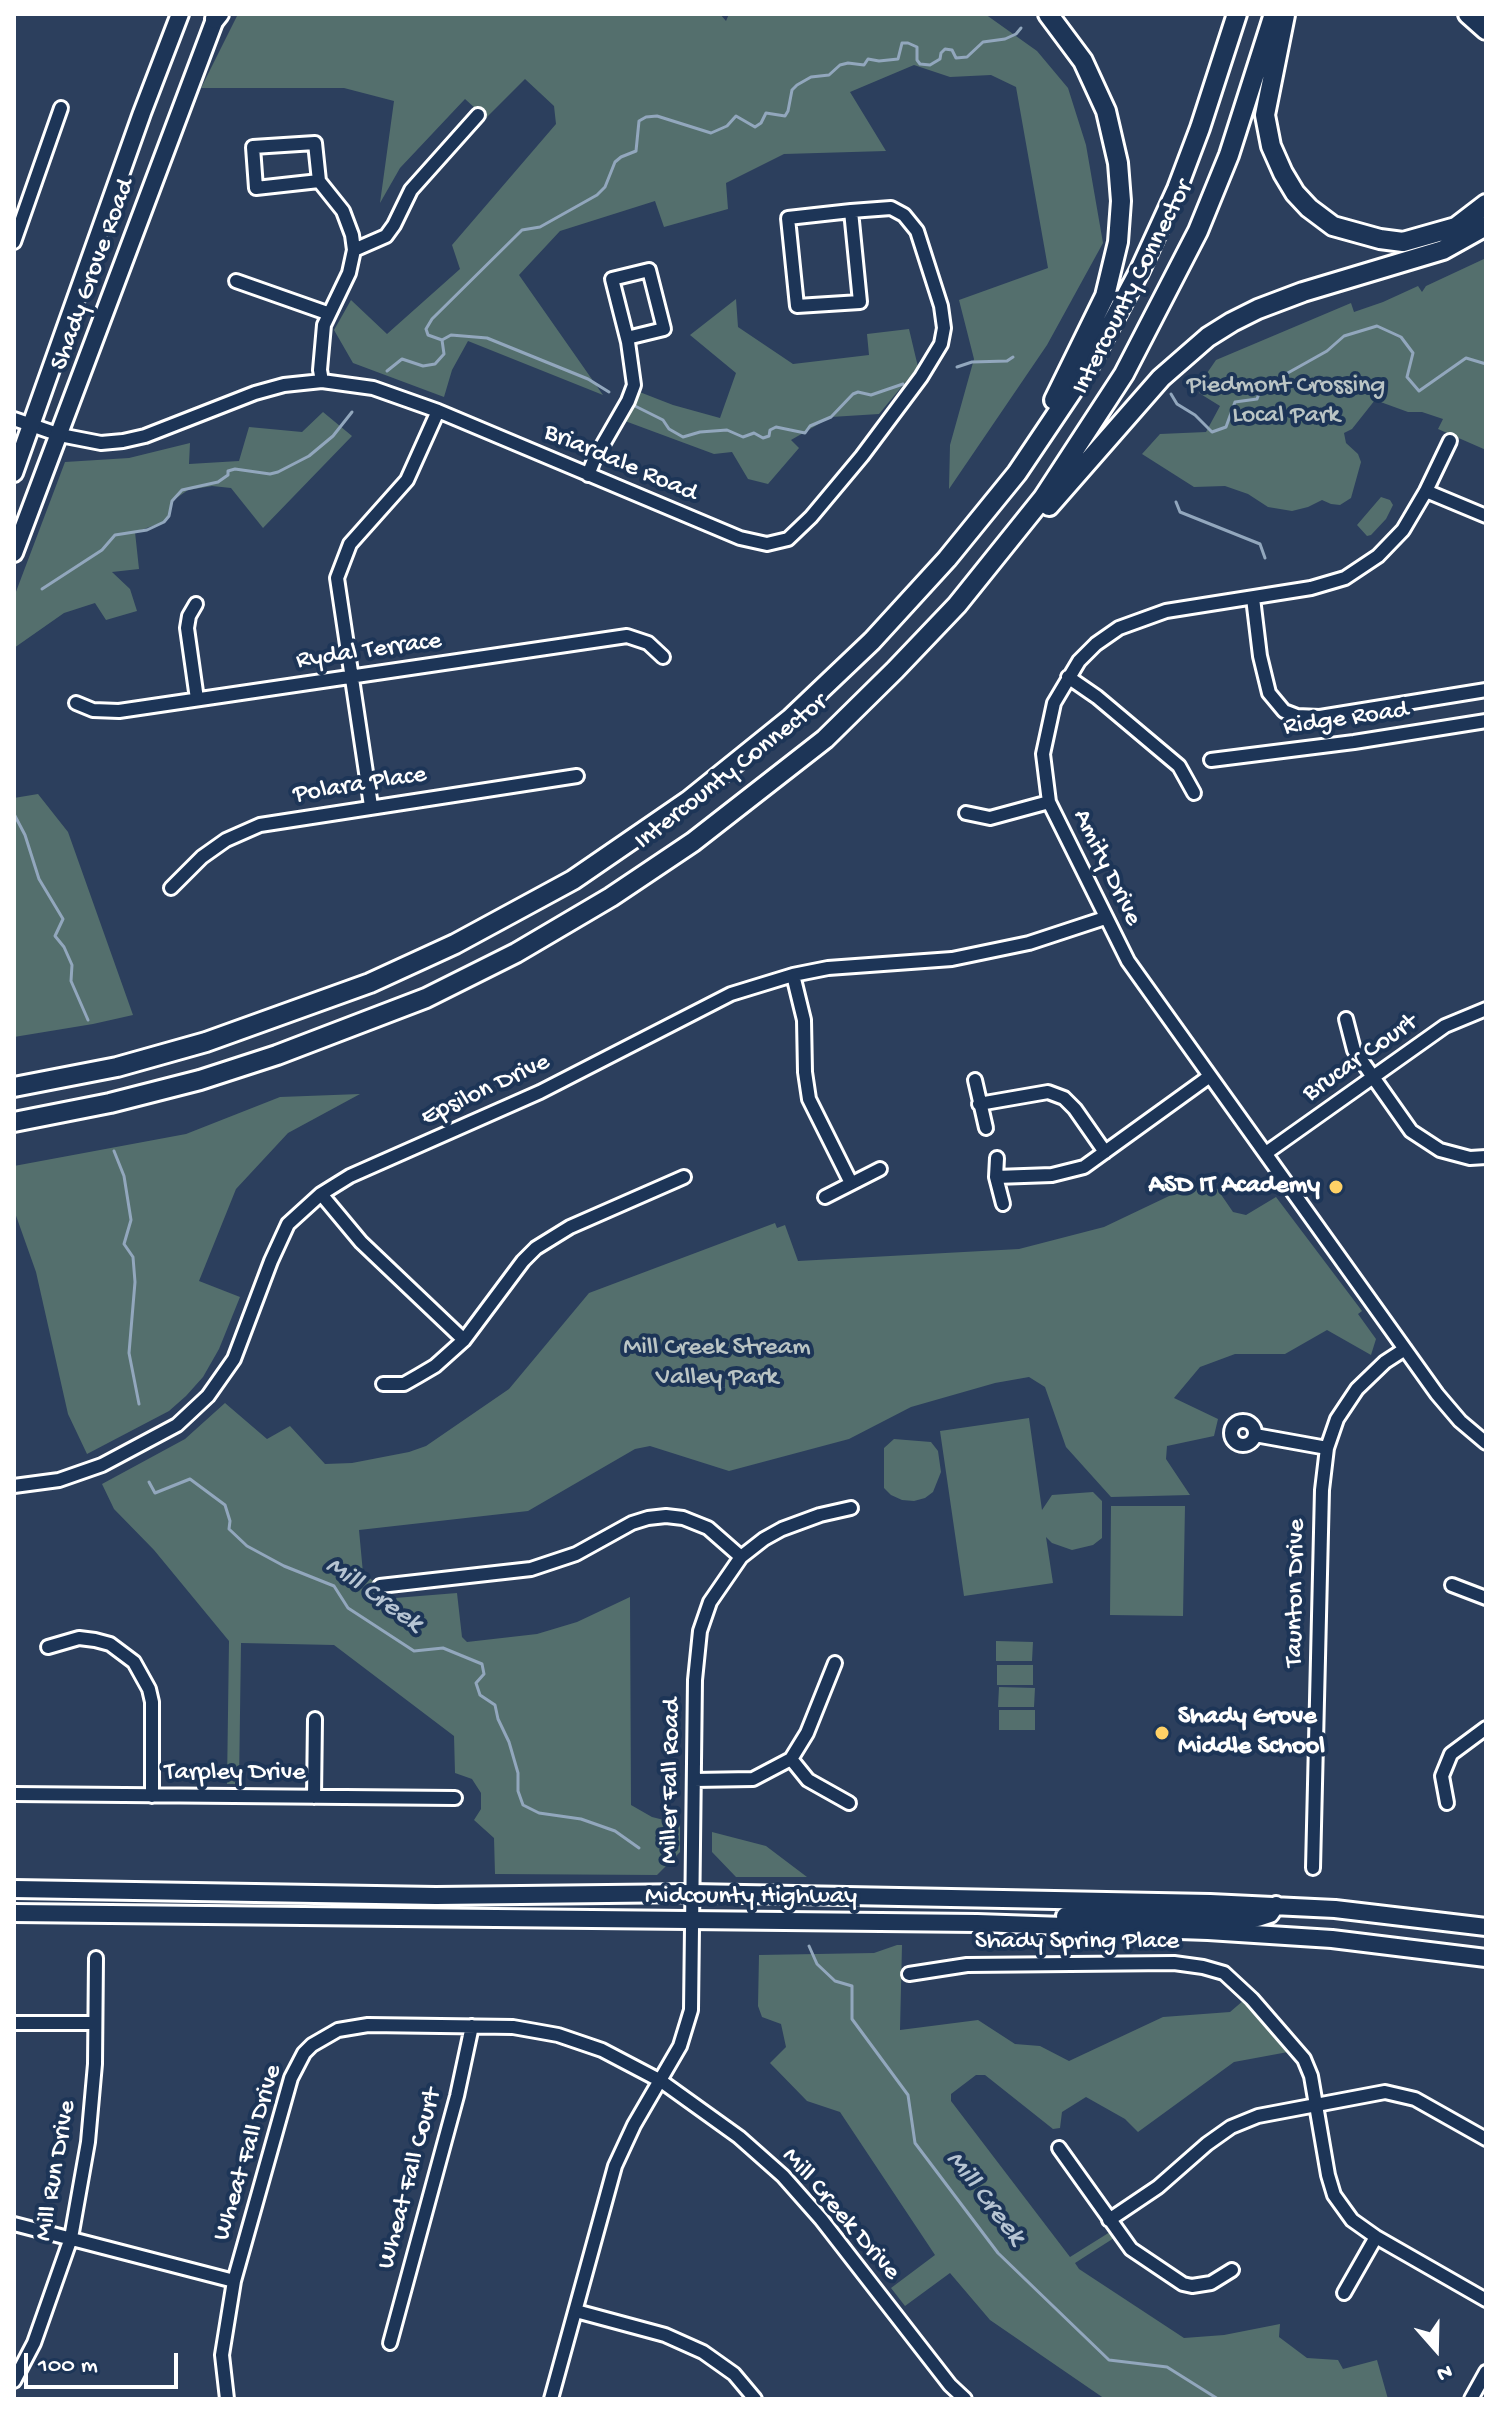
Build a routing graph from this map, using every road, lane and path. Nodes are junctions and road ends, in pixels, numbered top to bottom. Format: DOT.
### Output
graph roads {
  1 [pos="180,14"];
  2 [pos="1237,14"];
  3 [pos="1274,14"];
  4 [pos="1285,14"];
  5 [pos="1468,14"];
  6 [pos="217,16"];
  7 [pos="1049,16"];
  8 [pos="1486,30"];
  9 [pos="61,108"];
  10 [pos="478,115"];
  11 [pos="319,181"];
  12 [pos="1486,204"];
  13 [pos="851,211"];
  14 [pos="1486,226"];
  15 [pos="14,242"];
  16 [pos="354,250"];
  17 [pos="236,281"];
  18 [pos="327,313"];
  19 [pos="627,338"];
  20 [pos="322,381"];
  21 [pos="438,411"];
  22 [pos="14,419"];
  23 [pos="32,426"];
  24 [pos="60,435"];
  25 [pos="1450,441"];
  26 [pos="14,473"];
  27 [pos="1017,473"];
  28 [pos="588,475"];
  29 [pos="1426,491"];
  30 [pos="1486,516"];
  31 [pos="14,553"];
  32 [pos="1253,598"];
  33 [pos="196,604"];
  34 [pos="957,605"];
  35 [pos="663,657"];
  36 [pos="353,676"];
  37 [pos="1068,677"];
  38 [pos="1486,690"];
  39 [pos="197,699"];
  40 [pos="76,703"];
  41 [pos="1486,721"];
  42 [pos="1211,760"];
  43 [pos="577,776"];
  44 [pos="1194,793"];
  45 [pos="1049,802"];
  46 [pos="371,806"];
  47 [pos="966,813"];
  48 [pos="171,888"];
  49 [pos="1105,918"];
  50 [pos="793,975"];
  51 [pos="1486,1009"];
  52 [pos="1346,1019"];
  53 [pos="1210,1076"];
  54 [pos="1372,1078"];
  55 [pos="975,1080"];
  56 [pos="14,1087"];
  57 [pos="979,1104"];
  58 [pos="14,1122"];
  59 [pos="986,1128"];
  60 [pos="1105,1152"];
  61 [pos="1266,1153"];
  62 [pos="1486,1157"];
  63 [pos="997,1158"];
  64 [pos="880,1169"];
  65 [pos="684,1177"];
  66 [pos="996,1177"];
  67 [pos="851,1183"];
  68 [pos="321,1194"];
  69 [pos="825,1197"];
  70 [pos="1003,1204"];
  71 [pos="464,1340"];
  72 [pos="1405,1349"];
  73 [pos="383,1384"];
  74 [pos="1255,1435"];
  75 [pos="1486,1443"];
  76 [pos="1327,1448"];
  77 [pos="14,1486"];
  78 [pos="851,1508"];
  79 [pos="741,1557"];
  80 [pos="1452,1585"];
  81 [pos="380,1586"];
  82 [pos="1486,1598"];
  83 [pos="48,1647"];
  84 [pos="835,1663"];
  85 [pos="315,1719"];
  86 [pos="1486,1728"];
  87 [pos="791,1759"];
  88 [pos="694,1780"];
  89 [pos="14,1794"];
  90 [pos="152,1796"];
  91 [pos="314,1797"];
  92 [pos="455,1798"];
  93 [pos="849,1803"];
  94 [pos="1447,1803"];
  95 [pos="1313,1868"];
  96 [pos="14,1889"];
  97 [pos="692,1893"];
  98 [pos="1276,1905"];
  99 [pos="14,1913"];
  100 [pos="694,1921"];
  101 [pos="977,1923"];
  102 [pos="1486,1927"];
  103 [pos="96,1958"];
  104 [pos="1486,1958"];
  105 [pos="909,1974"];
  106 [pos="14,2023"];
  107 [pos="95,2023"];
  108 [pos="472,2026"];
  109 [pos="661,2081"];
  110 [pos="1315,2105"];
  111 [pos="1486,2139"];
  112 [pos="1059,2148"];
  113 [pos="1109,2220"];
  114 [pos="14,2224"];
  115 [pos="1376,2237"];
  116 [pos="71,2238"];
  117 [pos="1232,2270"];
  118 [pos="234,2281"];
  119 [pos="1344,2293"];
  120 [pos="1486,2300"];
  121 [pos="576,2311"];
  122 [pos="390,2343"];
  123 [pos="1486,2372"];
  124 [pos="14,2381"];
  125 [pos="227,2399"];
  126 [pos="551,2399"];
  127 [pos="755,2399"];
  128 [pos="965,2399"];
  129 [pos="1471,2399"];
  1 -- 23 [label="main road, Shady Grove Road"];
  2 -- 27 [label="highway, Intercounty Connector"];
  3 -- 34 [label="highway, Intercounty Connector"];
  4 -- 12 [label="highway"];
  5 -- 8 [label="highway"];
  6 -- 24 [label="main road, Shady Grove Road"];
  7 -- 27 [label="highway"];
  9 -- 15 [label="street"];
  10 -- 16 [label="street"];
  11 -- 11 [label="street"];
  11 -- 16 [label="street"];
  13 -- 13 [label="street, Briardale Road"];
  13 -- 28 [label="street, Briardale Road"];
  14 -- 34 [label="highway"];
  16 -- 18 [label="street"];
  17 -- 18 [label="street"];
  18 -- 20 [label="street"];
  19 -- 19 [label="street"];
  19 -- 28 [label="street"];
  20 -- 21 [label="street, Briardale Road"];
  20 -- 24 [label="street, Briardale Road"];
  21 -- 28 [label="street, Briardale Road"];
  21 -- 36 [label="street"];
  22 -- 23 [label="street, Briardale Road"];
  23 -- 24 [label="street, Briardale Road"];
  23 -- 26 [label="main road, Shady Grove Road"];
  24 -- 31 [label="main road, Shady Grove Road"];
  25 -- 29 [label="street, Amity Drive"];
  27 -- 56 [label="highway, Intercounty Connector"];
  29 -- 30 [label="street"];
  29 -- 32 [label="street, Amity Drive"];
  32 -- 37 [label="street, Amity Drive"];
  32 -- 38 [label="street"];
  33 -- 39 [label="street"];
  34 -- 58 [label="highway, Intercounty Connector"];
  35 -- 36 [label="street, Rydal Terrace"];
  36 -- 39 [label="street, Rydal Terrace"];
  36 -- 46 [label="street"];
  37 -- 44 [label="street"];
  37 -- 45 [label="street, Amity Drive"];
  39 -- 40 [label="street, Rydal Terrace"];
  41 -- 42 [label="street, Ridge Road"];
  43 -- 46 [label="street, Polara Place"];
  45 -- 47 [label="street"];
  45 -- 49 [label="street, Amity Drive"];
  46 -- 48 [label="street, Polara Place"];
  49 -- 50 [label="street, Epsilon Drive"];
  49 -- 53 [label="street, Amity Drive"];
  50 -- 67 [label="street"];
  50 -- 68 [label="street, Epsilon Drive"];
  51 -- 54 [label="street, Brucar Court"];
  52 -- 54 [label="street"];
  53 -- 60 [label="street"];
  53 -- 61 [label="street, Amity Drive"];
  54 -- 61 [label="street, Brucar Court"];
  54 -- 62 [label="street"];
  55 -- 57 [label="street"];
  57 -- 59 [label="street"];
  57 -- 60 [label="street"];
  60 -- 66 [label="street"];
  61 -- 72 [label="street, Amity Drive"];
  63 -- 66 [label="street"];
  64 -- 67 [label="street"];
  65 -- 71 [label="street"];
  66 -- 70 [label="street"];
  67 -- 69 [label="street"];
  68 -- 71 [label="street"];
  68 -- 77 [label="street, Epsilon Drive"];
  71 -- 73 [label="street"];
  72 -- 75 [label="street, Amity Drive"];
  72 -- 76 [label="street, Taunton Drive"];
  74 -- 76 [label="street"];
  76 -- 95 [label="street, Taunton Drive"];
  78 -- 79 [label="street, Miller Fall Road"];
  79 -- 81 [label="street"];
  79 -- 88 [label="street, Miller Fall Road"];
  80 -- 82 [label="street"];
  83 -- 90 [label="street"];
  84 -- 87 [label="street"];
  85 -- 91 [label="street"];
  86 -- 94 [label="street"];
  87 -- 88 [label="street"];
  87 -- 93 [label="street"];
  88 -- 97 [label="street, Miller Fall Road"];
  89 -- 90 [label="street, Tarpley Drive"];
  90 -- 91 [label="street, Tarpley Drive"];
  91 -- 92 [label="street, Tarpley Drive"];
  96 -- 97 [label="main road, Midcounty Highway"];
  97 -- 98 [label="main road, Midcounty Highway"];
  97 -- 100 [label="street, Miller Fall Road"];
  98 -- 101 [label="main road"];
  98 -- 102 [label="main road, Midcounty Highway"];
  99 -- 100 [label="main road, Midcounty Highway"];
  100 -- 101 [label="main road, Midcounty Highway"];
  100 -- 109 [label="street, Miller Fall Road"];
  101 -- 104 [label="main road, Midcounty Highway"];
  103 -- 107 [label="street, Mill Run Drive"];
  105 -- 110 [label="street, Shady Spring Place"];
  106 -- 107 [label="street"];
  107 -- 116 [label="street, Mill Run Drive"];
  108 -- 109 [label="street, Wheat Fall Drive"];
  108 -- 118 [label="street, Wheat Fall Drive"];
  108 -- 122 [label="street, Wheat Fall Court"];
  109 -- 121 [label="street, Miller Fall Road"];
  109 -- 128 [label="street, Mill Creek Drive"];
  110 -- 111 [label="street"];
  110 -- 113 [label="street"];
  110 -- 115 [label="street, Shady Spring Place"];
  112 -- 113 [label="street"];
  113 -- 117 [label="street"];
  114 -- 116 [label="street"];
  115 -- 119 [label="street"];
  115 -- 120 [label="street, Shady Spring Place"];
  116 -- 118 [label="street"];
  116 -- 124 [label="street, Mill Run Drive"];
  118 -- 125 [label="street, Wheat Fall Drive"];
  121 -- 126 [label="street, Miller Fall Road"];
  121 -- 127 [label="street"];
  123 -- 129 [label="street"];
}
